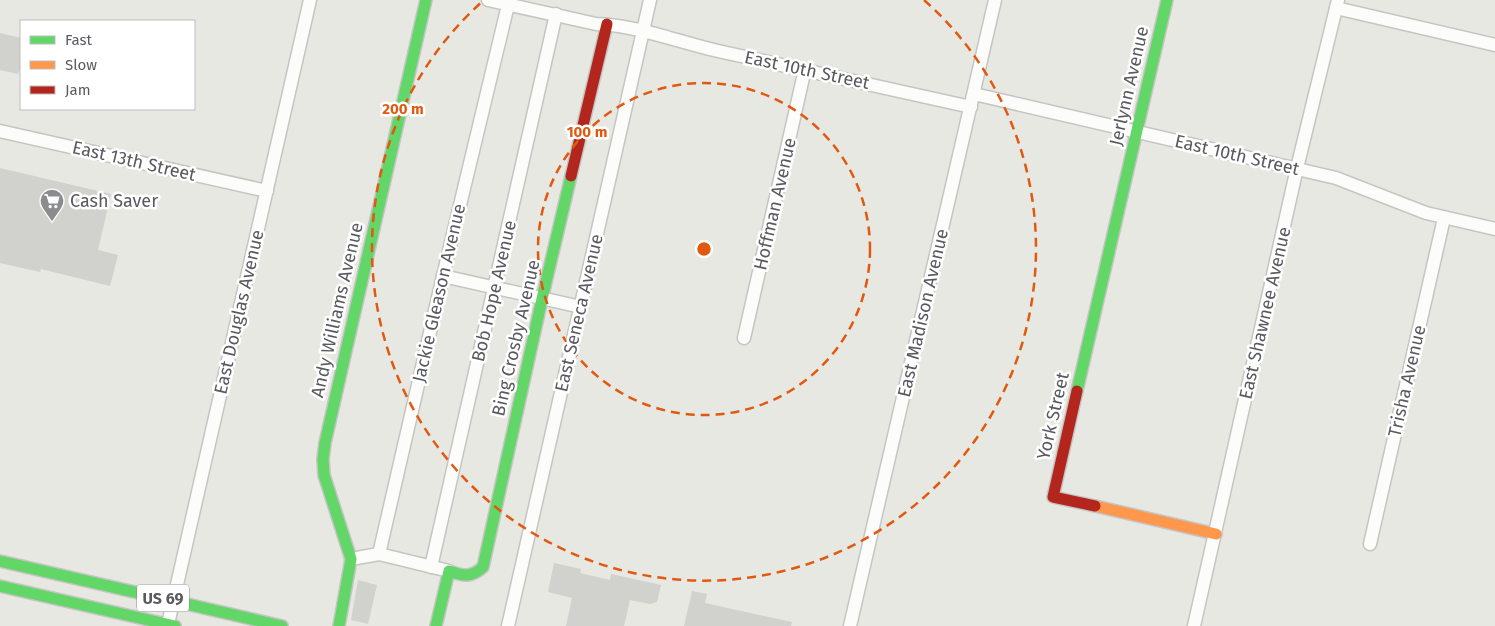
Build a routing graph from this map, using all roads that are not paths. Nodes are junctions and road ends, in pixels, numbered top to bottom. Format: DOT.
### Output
graph roads {
  1 [pos="310,0"];
  2 [pos="488,0"];
  3 [pos="650,0"];
  4 [pos="995,0"];
  5 [pos="1166,0"];
  6 [pos="426,1"];
  7 [pos="1337,4"];
  8 [pos="508,5"];
  9 [pos="556,14"];
  10 [pos="607,24"];
  11 [pos="644,32"];
  12 [pos="1495,45"];
  13 [pos="805,69"];
  14 [pos="974,94"];
  15 [pos="971,107"];
  16 [pos="0,131"];
  17 [pos="1136,131"];
  18 [pos="1297,168"];
  19 [pos="1124,180"];
  20 [pos="267,191"];
  21 [pos="1444,218"];
  22 [pos="1495,229"];
  23 [pos="443,276"];
  24 [pos="494,288"];
  25 [pos="542,299"];
  26 [pos="581,307"];
  27 [pos="744,338"];
  28 [pos="1216,534"];
  29 [pos="1370,544"];
  30 [pos="379,554"];
  31 [pos="351,559"];
  32 [pos="0,561"];
  33 [pos="431,567"];
  34 [pos="449,571"];
  35 [pos="0,586"];
  36 [pos="173,600"];
  37 [pos="171,625"];
  38 [pos="282,626"];
  39 [pos="339,626"];
  40 [pos="436,626"];
  41 [pos="508,626"];
  42 [pos="850,626"];
  43 [pos="1194,626"];
  1 -- 20 [label="street, East Douglas Avenue"];
  2 -- 8 [label="street, East 10th Street"];
  3 -- 11 [label="street, East Seneca Avenue"];
  4 -- 14 [label="street, East Madison Avenue"];
  5 -- 17 [label="street, Jerlynn Avenue"];
  6 -- 31 [label="street, Andy Williams Avenue"];
  7 -- 12 [label="street"];
  7 -- 18 [label="street, East Shawnee Avenue"];
  8 -- 9 [label="street, East 10th Street"];
  8 -- 23 [label="street, Jackie Gleason Avenue"];
  9 -- 10 [label="street, East 10th Street"];
  9 -- 24 [label="street, Bob Hope Avenue"];
  10 -- 11 [label="street, East 10th Street"];
  10 -- 25 [label="street, Bing Crosby Avenue"];
  11 -- 13 [label="street, East 10th Street"];
  11 -- 26 [label="street, East Seneca Avenue"];
  13 -- 15 [label="street, East 10th Street"];
  13 -- 27 [label="street, Hoffman Avenue"];
  14 -- 15 [label="street, East Madison Avenue"];
  14 -- 17 [label="street, East 10th Street"];
  15 -- 42 [label="street, East Madison Avenue"];
  16 -- 20 [label="street, East 13th Street"];
  17 -- 18 [label="street, East 10th Street"];
  17 -- 19 [label="street, Jerlynn Avenue"];
  18 -- 21 [label="street, East 10th Street"];
  18 -- 28 [label="street, East Shawnee Avenue"];
  19 -- 28 [label="street, York Street"];
  20 -- 36 [label="street, East Douglas Avenue"];
  21 -- 22 [label="street, East 10th Street"];
  21 -- 29 [label="street, Trisha Avenue"];
  23 -- 24 [label="street"];
  23 -- 30 [label="street, Jackie Gleason Avenue"];
  24 -- 25 [label="street"];
  24 -- 33 [label="street, Bob Hope Avenue"];
  25 -- 26 [label="street"];
  25 -- 34 [label="street, Bing Crosby Avenue"];
  26 -- 41 [label="street, East Seneca Avenue"];
  28 -- 43 [label="street, East Shawnee Avenue"];
  30 -- 31 [label="street"];
  30 -- 33 [label="street"];
  31 -- 39 [label="street, Andy Williams Avenue"];
  32 -- 36 [label="street, US 69"];
  33 -- 34 [label="street"];
  34 -- 40 [label="street"];
  35 -- 37 [label="street, US 69"];
  36 -- 37 [label="street, East Douglas Avenue"];
  36 -- 38 [label="street, US 69"];
}
